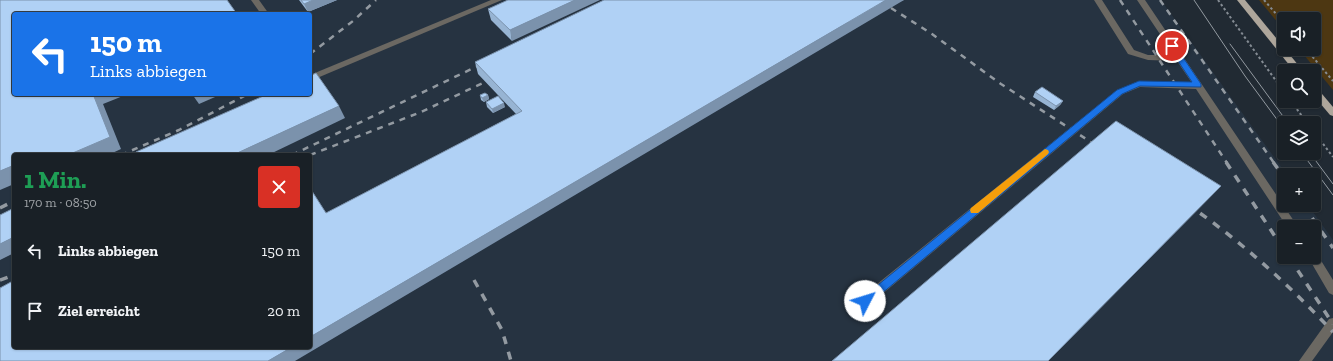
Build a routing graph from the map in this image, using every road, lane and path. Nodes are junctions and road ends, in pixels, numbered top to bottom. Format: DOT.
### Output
graph roads {
  1 [pos="255,0"];
  2 [pos="498,0"];
  3 [pos="1098,0"];
  4 [pos="1140,0"];
  5 [pos="1218,0"];
  6 [pos="1241,0"];
  7 [pos="1264,0"];
  8 [pos="264,12"];
  9 [pos="1277,15"];
  10 [pos="1312,56"];
  11 [pos="1179,58"];
  12 [pos="1293,64"];
  13 [pos="312,77"];
  14 [pos="1333,81"];
  15 [pos="1277,82"];
  16 [pos="1198,86"];
  17 [pos="1321,98"];
  18 [pos="1333,113"];
  19 [pos="1321,141"];
  20 [pos="1333,157"];
  21 [pos="1288,220"];
  22 [pos="1317,264"];
  23 [pos="1333,290"];
  24 [pos="865,301"];
  25 [pos="1333,323"];
  26 [pos="1305,361"];
  1 -- 8 [label="lane"];
  2 -- 13 [label="lane"];
  3 -- 11 [label="lane"];
  4 -- 11 [label="lane"];
  5 -- 15 [label="path"];
  6 -- 12 [label="main road"];
  7 -- 9 [label="path"];
  10 -- 14 [label="path"];
  11 -- 16 [label="lane"];
  16 -- 21 [label="lane"];
  16 -- 24 [label="lane"];
  17 -- 18 [label="main road"];
  19 -- 20 [label="path"];
  22 -- 23 [label="lane"];
  25 -- 26 [label="lane"];
}
